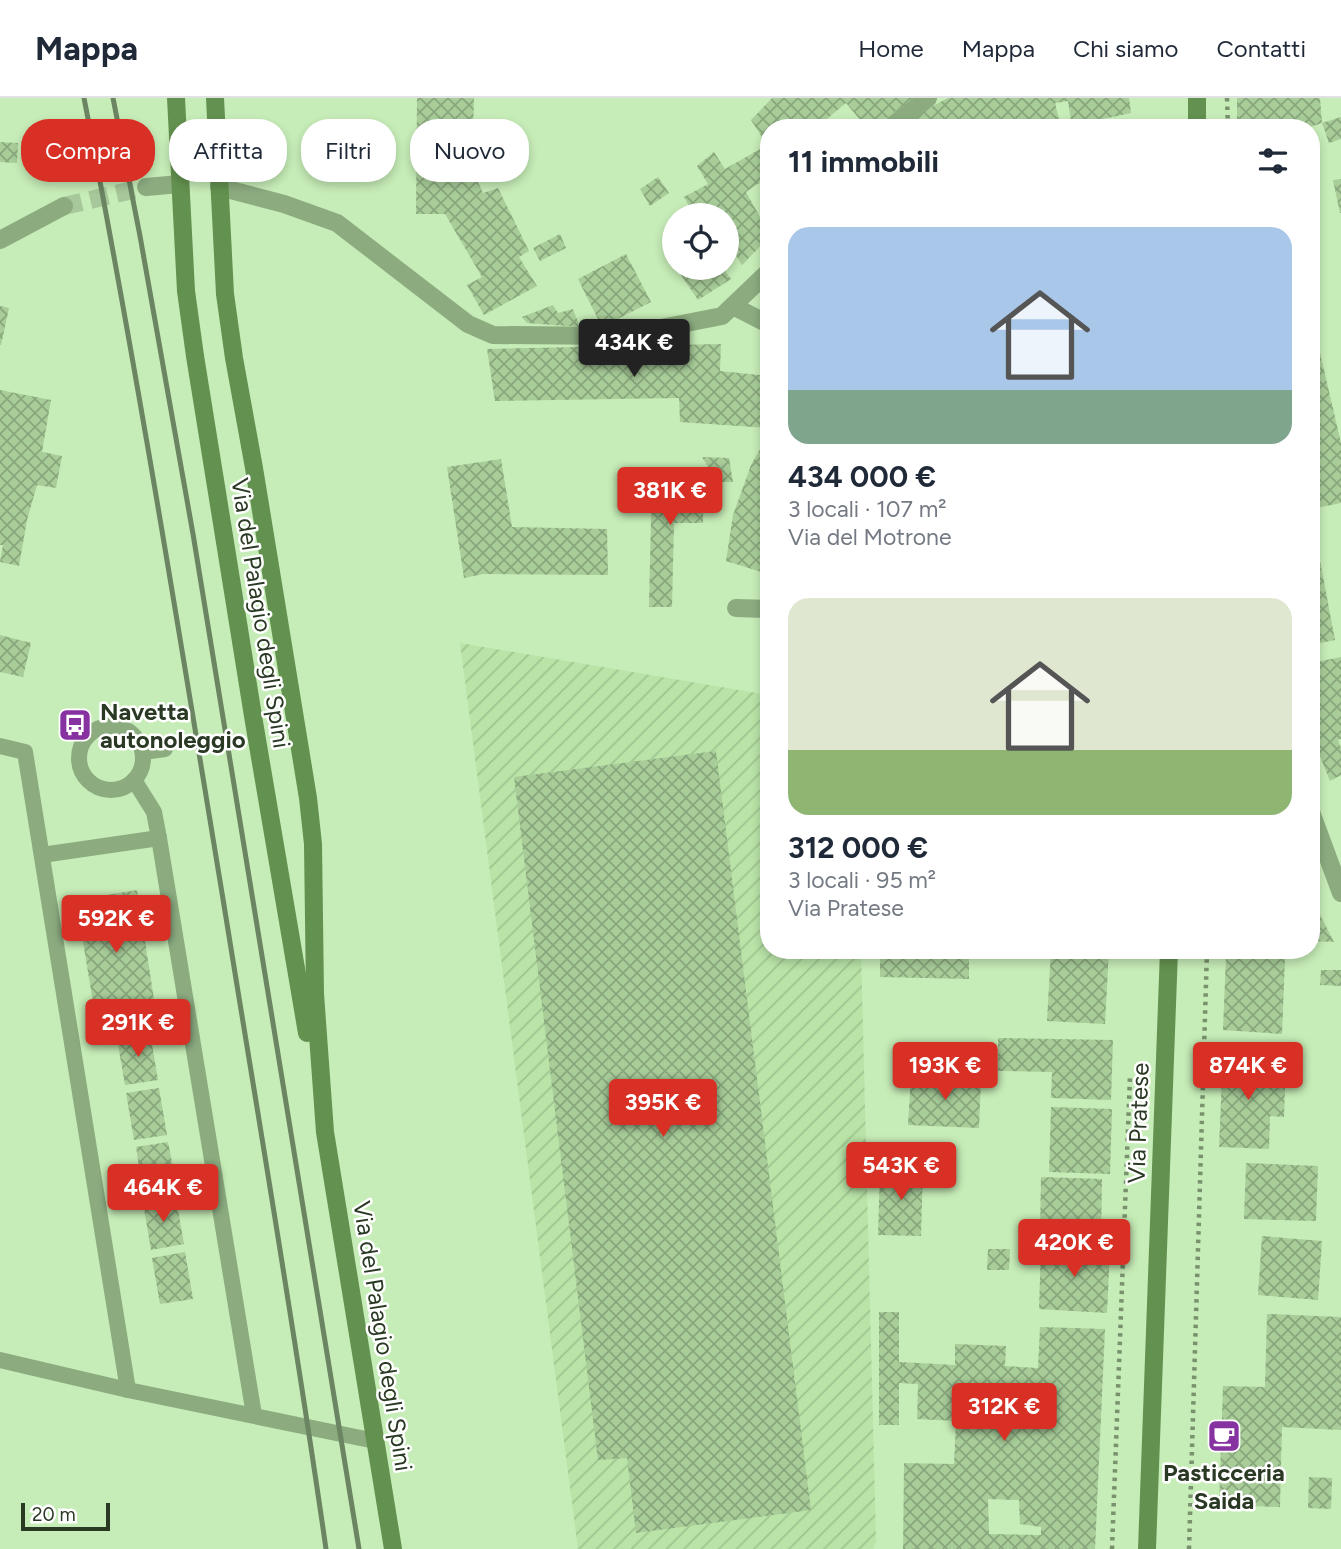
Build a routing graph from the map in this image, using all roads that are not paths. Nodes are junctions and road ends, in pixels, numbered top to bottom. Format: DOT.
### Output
graph roads {
  1 [pos="176,98"];
  2 [pos="215,98"];
  3 [pos="928,98"];
  4 [pos="1197,98"];
  5 [pos="901,119"];
  6 [pos="1197,119"];
  7 [pos="180,184"];
  8 [pos="146,187"];
  9 [pos="219,187"];
  10 [pos="64,206"];
  11 [pos="0,240"];
  12 [pos="760,280"];
  13 [pos="733,306"];
  14 [pos="760,320"];
  15 [pos="736,608"];
  16 [pos="760,609"];
  17 [pos="0,746"];
  18 [pos="165,749"];
  19 [pos="143,752"];
  20 [pos="134,780"];
  21 [pos="1320,836"];
  22 [pos="159,838"];
  23 [pos="42,855"];
  24 [pos="1341,893"];
  25 [pos="1169,959"];
  26 [pos="325,1132"];
  27 [pos="0,1360"];
  28 [pos="128,1390"];
  29 [pos="254,1416"];
  30 [pos="376,1441"];
  31 [pos="393,1549"];
  32 [pos="1147,1549"];
  1 -- 7 [label="main road, Via del Palagio degli Spini"];
  2 -- 9 [label="main road, Via del Palagio degli Spini"];
  3 -- 5 [label="street"];
  4 -- 6 [label="main road"];
  7 -- 8 [label="street"];
  7 -- 26 [label="main road, Via del Palagio degli Spini"];
  9 -- 13 [label="street"];
  9 -- 26 [label="main road, Via del Palagio degli Spini"];
  10 -- 11 [label="street"];
  12 -- 13 [label="street"];
  13 -- 14 [label="street"];
  15 -- 16 [label="street"];
  17 -- 23 [label="lane"];
  18 -- 19 [label="lane"];
  19 -- 20 [label="lane"];
  19 -- 20 [label="lane"];
  20 -- 22 [label="lane"];
  21 -- 24 [label="street"];
  22 -- 23 [label="lane"];
  22 -- 29 [label="lane"];
  23 -- 28 [label="lane"];
  25 -- 32 [label="main road, Via Pratese"];
  26 -- 30 [label="main road, Via del Palagio degli Spini"];
  27 -- 28 [label="lane"];
  28 -- 29 [label="lane"];
  29 -- 30 [label="lane"];
  30 -- 31 [label="main road, Via del Palagio degli Spini"];
}
